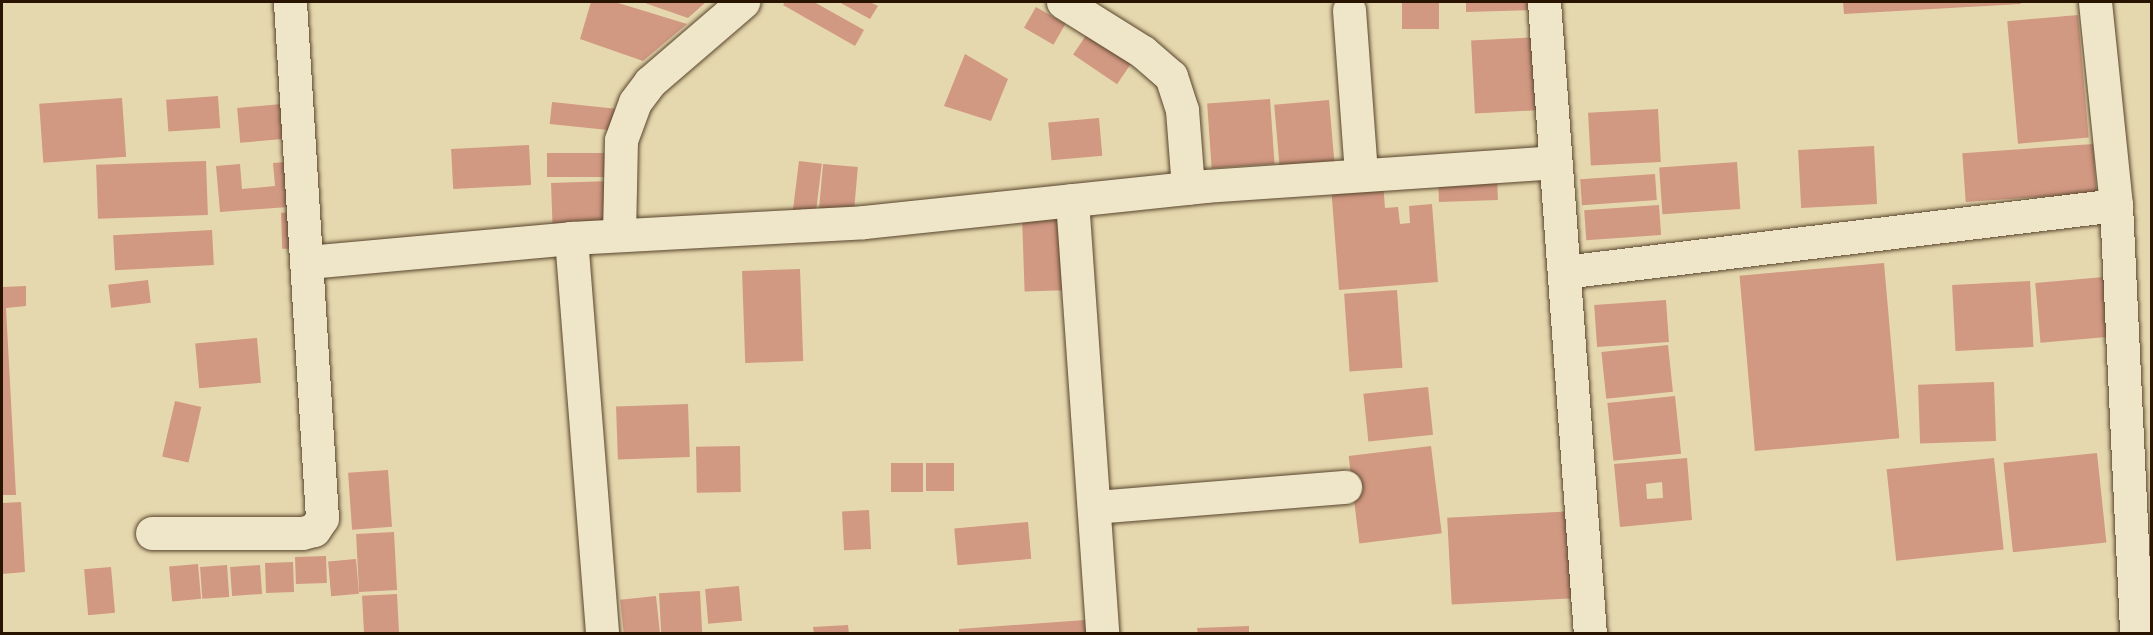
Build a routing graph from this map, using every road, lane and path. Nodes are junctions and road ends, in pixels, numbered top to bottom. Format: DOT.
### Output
graph roads {
  1 [pos="290,2"];
  2 [pos="743,2"];
  3 [pos="1063,2"];
  4 [pos="1544,2"];
  5 [pos="2095,2"];
  6 [pos="1349,10"];
  7 [pos="1556,162"];
  8 [pos="1361,174"];
  9 [pos="1188,188"];
  10 [pos="1072,200"];
  11 [pos="2116,205"];
  12 [pos="619,235"];
  13 [pos="571,238"];
  14 [pos="308,262"];
  15 [pos="1564,272"];
  16 [pos="1345,487"];
  17 [pos="1094,507"];
  18 [pos="152,533"];
  19 [pos="2141,619"];
  20 [pos="602,633"];
  21 [pos="1102,633"];
  22 [pos="1590,633"];
  1 -- 14 [label="street"];
  2 -- 12 [label="street"];
  3 -- 9 [label="street"];
  4 -- 7 [label="street"];
  5 -- 11 [label="street"];
  6 -- 8 [label="street"];
  7 -- 8 [label="street"];
  7 -- 15 [label="street"];
  8 -- 9 [label="street"];
  9 -- 10 [label="street"];
  10 -- 12 [label="street"];
  10 -- 17 [label="street"];
  11 -- 15 [label="street"];
  11 -- 19 [label="street"];
  12 -- 13 [label="street"];
  13 -- 14 [label="street"];
  13 -- 20 [label="street"];
  14 -- 18 [label="street"];
  15 -- 22 [label="street"];
  16 -- 17 [label="street"];
  17 -- 21 [label="street"];
}
